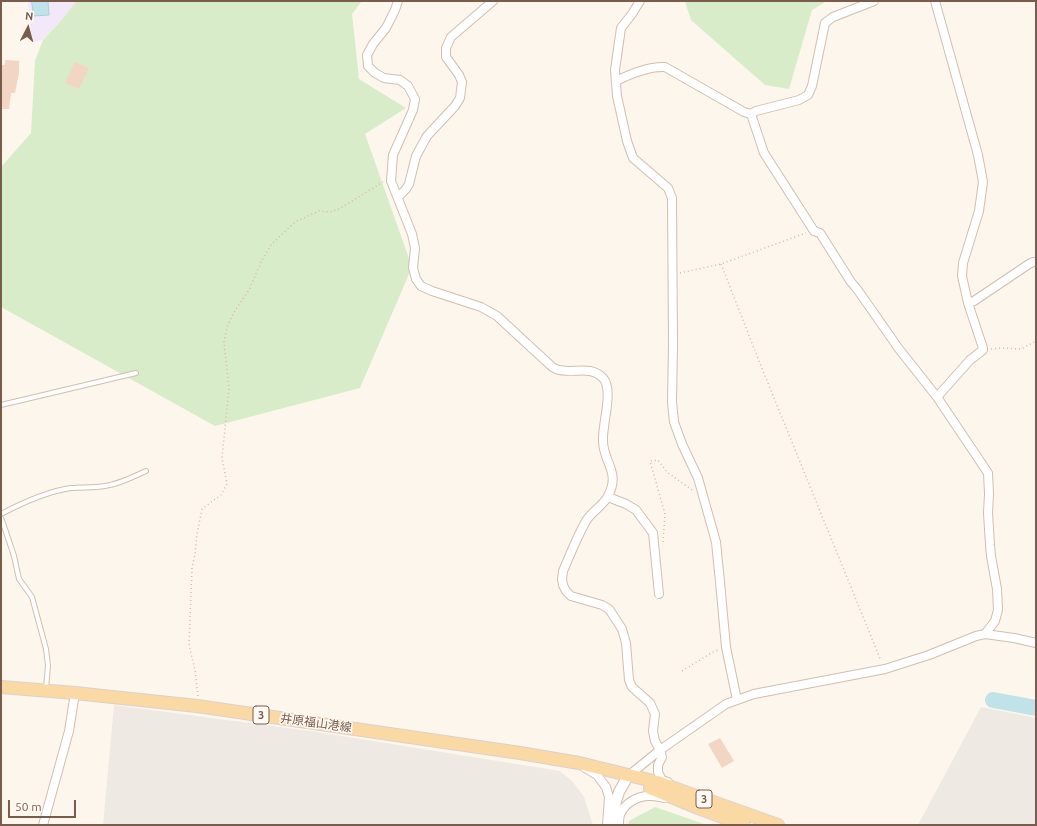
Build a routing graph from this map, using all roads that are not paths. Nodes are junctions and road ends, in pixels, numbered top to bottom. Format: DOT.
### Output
graph roads {
  1 [pos="398,1"];
  2 [pos="493,1"];
  3 [pos="640,1"];
  4 [pos="874,1"];
  5 [pos="935,1"];
  6 [pos="616,81"];
  7 [pos="751,114"];
  8 [pos="398,197"];
  9 [pos="1036,262"];
  10 [pos="968,303"];
  11 [pos="136,373"];
  12 [pos="937,397"];
  13 [pos="1,406"];
  14 [pos="146,471"];
  15 [pos="608,497"];
  16 [pos="1,514"];
  17 [pos="1,518"];
  18 [pos="659,594"];
  19 [pos="985,634"];
  20 [pos="1036,643"];
  21 [pos="1,687"];
  22 [pos="45,691"];
  23 [pos="75,693"];
  24 [pos="737,700"];
  25 [pos="660,750"];
  26 [pos="579,763"];
  27 [pos="628,776"];
  28 [pos="689,793"];
  29 [pos="698,808"];
  30 [pos="43,825"];
  31 [pos="608,825"];
  32 [pos="613,825"];
  33 [pos="619,825"];
  34 [pos="744,825"];
  35 [pos="778,825"];
  1 -- 8 [label="street"];
  2 -- 8 [label="street"];
  3 -- 6 [label="street"];
  4 -- 7 [label="street"];
  5 -- 10 [label="street"];
  6 -- 7 [label="street"];
  6 -- 24 [label="street"];
  7 -- 12 [label="street"];
  8 -- 15 [label="street"];
  9 -- 10 [label="street"];
  10 -- 12 [label="street"];
  11 -- 13 [label="lane"];
  12 -- 19 [label="street"];
  14 -- 16 [label="lane"];
  15 -- 18 [label="street"];
  15 -- 25 [label="street"];
  17 -- 22 [label="lane"];
  19 -- 20 [label="street"];
  19 -- 24 [label="street"];
  21 -- 22 [label="main road, 井原福山港線 / 3"];
  22 -- 23 [label="main road, 井原福山港線 / 3"];
  23 -- 26 [label="main road, 井原福山港線 / 3"];
  23 -- 30 [label="street"];
  24 -- 25 [label="street"];
  25 -- 27 [label="street"];
  25 -- 28 [label="street"];
  26 -- 27 [label="main road, 井原福山港線 / 3"];
  26 -- 31 [label="street"];
  27 -- 28 [label="main road, 井原福山港線 / 3"];
  27 -- 29 [label="main road, 井原福山港線 / 3"];
  27 -- 32 [label="street"];
  28 -- 35 [label="main road, 井原福山港線 / 3"];
  29 -- 33 [label="street"];
  29 -- 34 [label="main road, 井原福山港線 / 3"];
}
